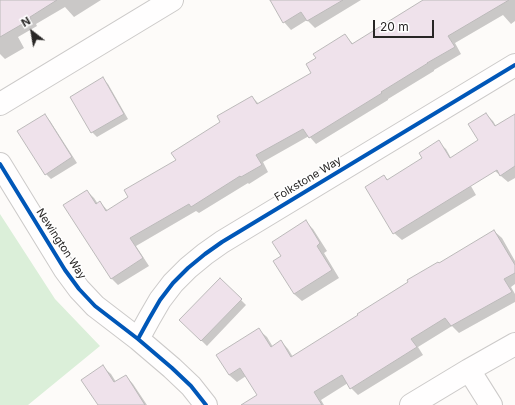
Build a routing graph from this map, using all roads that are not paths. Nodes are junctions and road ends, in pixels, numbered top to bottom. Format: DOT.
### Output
graph roads {
  1 [pos="172,0"];
  2 [pos="515,65"];
  3 [pos="0,104"];
  4 [pos="0,164"];
  5 [pos="138,339"];
  6 [pos="515,344"];
  7 [pos="469,370"];
  8 [pos="206,405"];
  9 [pos="411,405"];
  10 [pos="490,405"];
  1 -- 3 [label="street"];
  2 -- 5 [label="street, Folkstone Way"];
  4 -- 5 [label="street, Newington Way"];
  5 -- 8 [label="street, Newington Way"];
  6 -- 7 [label="street"];
  7 -- 9 [label="street"];
  7 -- 10 [label="street"];
}
